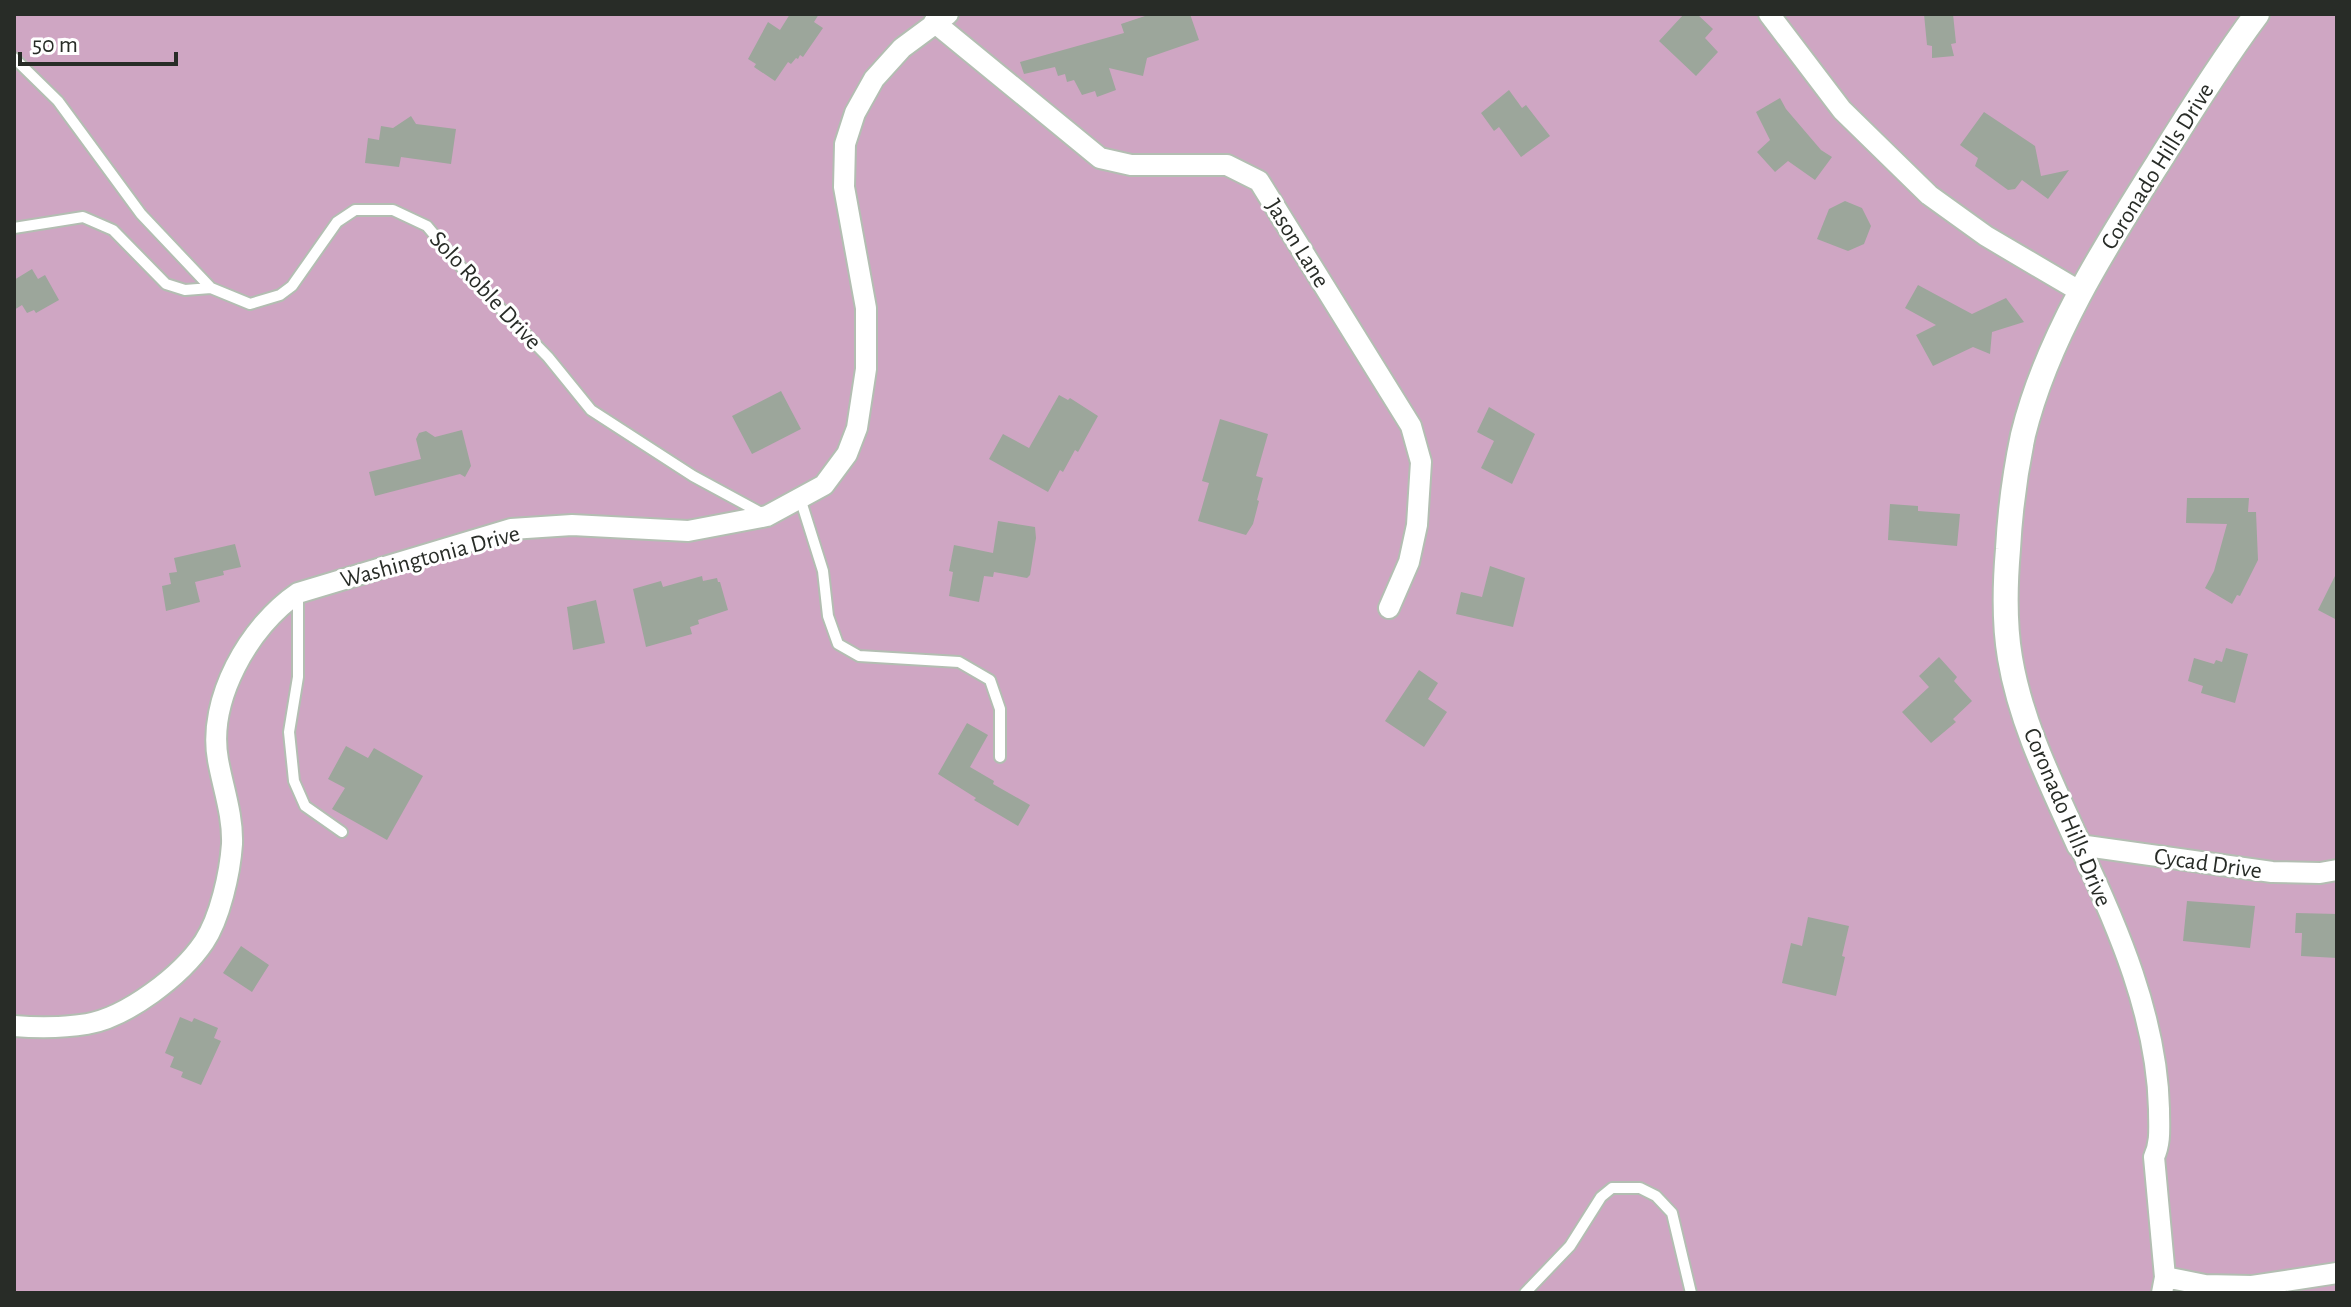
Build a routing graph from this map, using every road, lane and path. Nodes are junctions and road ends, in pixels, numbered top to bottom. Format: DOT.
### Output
graph roads {
  1 [pos="1769,14"];
  2 [pos="2257,14"];
  3 [pos="941,18"];
  4 [pos="14,58"];
  5 [pos="14,228"];
  6 [pos="211,288"];
  7 [pos="2081,292"];
  8 [pos="800,498"];
  9 [pos="767,516"];
  10 [pos="298,593"];
  11 [pos="1389,608"];
  12 [pos="1000,757"];
  13 [pos="342,832"];
  14 [pos="2079,845"];
  15 [pos="2337,870"];
  16 [pos="14,1026"];
  17 [pos="2337,1273"];
  18 [pos="2164,1285"];
  19 [pos="1525,1293"];
  20 [pos="1691,1293"];
  1 -- 7 [label="street"];
  2 -- 7 [label="street, Coronado Hills Drive"];
  3 -- 8 [label="street, Washingtonia Drive"];
  3 -- 11 [label="street, Jason Lane"];
  4 -- 6 [label="lane, Solo Roble Drive"];
  5 -- 6 [label="lane"];
  6 -- 9 [label="lane, Solo Roble Drive"];
  7 -- 14 [label="street, Coronado Hills Drive"];
  8 -- 9 [label="street, Washingtonia Drive"];
  8 -- 12 [label="lane"];
  9 -- 10 [label="street, Washingtonia Drive"];
  10 -- 13 [label="lane"];
  10 -- 16 [label="street, Washingtonia Drive"];
  14 -- 15 [label="street, Cycad Drive"];
  14 -- 18 [label="street, Coronado Hills Drive"];
  17 -- 18 [label="street"];
  19 -- 20 [label="lane"];
}
